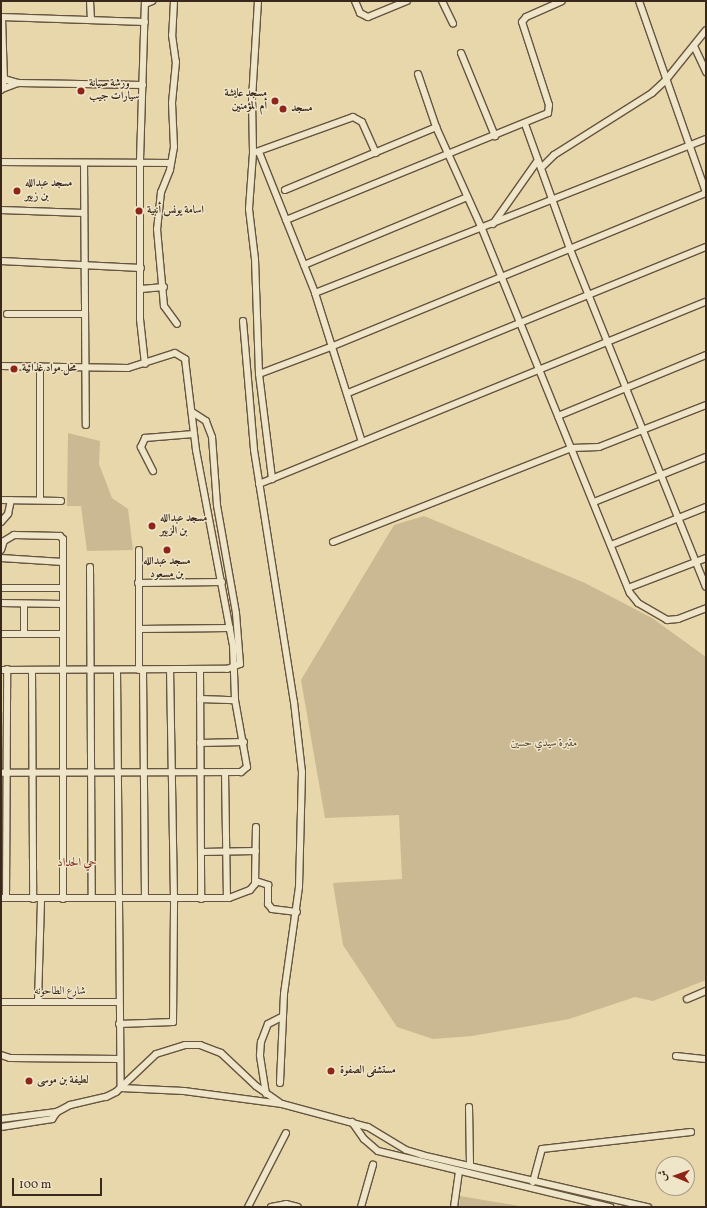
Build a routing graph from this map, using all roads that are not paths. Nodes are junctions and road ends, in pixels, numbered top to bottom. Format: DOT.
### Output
graph roads {
  1 [pos="90,1"];
  2 [pos="152,1"];
  3 [pos="174,1"];
  4 [pos="258,1"];
  5 [pos="355,1"];
  6 [pos="407,1"];
  7 [pos="442,1"];
  8 [pos="562,1"];
  9 [pos="639,1"];
  10 [pos="145,3"];
  11 [pos="2,17"];
  12 [pos="91,20"];
  13 [pos="145,22"];
  14 [pos="453,24"];
  15 [pos="706,30"];
  16 [pos="694,46"];
  17 [pos="461,53"];
  18 [pos="706,72"];
  19 [pos="418,74"];
  20 [pos="4,79"];
  21 [pos="665,81"];
  22 [pos="18,83"];
  23 [pos="143,85"];
  24 [pos="1,90"];
  25 [pos="525,124"];
  26 [pos="436,127"];
  27 [pos="495,136"];
  28 [pos="706,139"];
  29 [pos="688,146"];
  30 [pos="256,152"];
  31 [pos="376,154"];
  32 [pos="448,155"];
  33 [pos="538,160"];
  34 [pos="1,162"];
  35 [pos="84,163"];
  36 [pos="140,163"];
  37 [pos="172,163"];
  38 [pos="541,168"];
  39 [pos="284,190"];
  40 [pos="706,192"];
  41 [pos="467,197"];
  42 [pos="552,201"];
  43 [pos="1,210"];
  44 [pos="84,213"];
  45 [pos="286,220"];
  46 [pos="493,224"];
  47 [pos="482,229"];
  48 [pos="706,247"];
  49 [pos="570,249"];
  50 [pos="1,261"];
  51 [pos="84,265"];
  52 [pos="304,265"];
  53 [pos="141,268"];
  54 [pos="502,277"];
  55 [pos="164,287"];
  56 [pos="140,289"];
  57 [pos="315,293"];
  58 [pos="590,295"];
  59 [pos="706,302"];
  60 [pos="7,314"];
  61 [pos="85,314"];
  62 [pos="243,321"];
  63 [pos="520,323"];
  64 [pos="177,324"];
  65 [pos="608,342"];
  66 [pos="333,346"];
  67 [pos="706,355"];
  68 [pos="145,364"];
  69 [pos="1,366"];
  70 [pos="40,366"];
  71 [pos="85,366"];
  72 [pos="539,370"];
  73 [pos="259,374"];
  74 [pos="628,387"];
  75 [pos="261,390"];
  76 [pos="348,393"];
  77 [pos="248,395"];
  78 [pos="706,405"];
  79 [pos="192,412"];
  80 [pos="558,416"];
  81 [pos="86,425"];
  82 [pos="645,431"];
  83 [pos="194,434"];
  84 [pos="362,442"];
  85 [pos="572,448"];
  86 [pos="706,457"];
  87 [pos="153,471"];
  88 [pos="662,474"];
  89 [pos="272,478"];
  90 [pos="259,484"];
  91 [pos="1,500"];
  92 [pos="11,500"];
  93 [pos="40,500"];
  94 [pos="61,501"];
  95 [pos="594,502"];
  96 [pos="706,507"];
  97 [pos="679,518"];
  98 [pos="1,522"];
  99 [pos="333,542"];
  100 [pos="611,545"];
  101 [pos="1,550"];
  102 [pos="139,550"];
  103 [pos="1,558"];
  104 [pos="706,558"];
  105 [pos="63,562"];
  106 [pos="696,562"];
  107 [pos="90,567"];
  108 [pos="222,582"];
  109 [pos="138,584"];
  110 [pos="706,587"];
  111 [pos="1,588"];
  112 [pos="63,588"];
  113 [pos="628,588"];
  114 [pos="1,603"];
  115 [pos="24,604"];
  116 [pos="62,604"];
  117 [pos="706,608"];
  118 [pos="230,628"];
  119 [pos="139,629"];
  120 [pos="1,634"];
  121 [pos="24,634"];
  122 [pos="63,634"];
  123 [pos="235,668"];
  124 [pos="4,669"];
  125 [pos="32,670"];
  126 [pos="62,670"];
  127 [pos="90,670"];
  128 [pos="117,670"];
  129 [pos="141,670"];
  130 [pos="170,670"];
  131 [pos="200,670"];
  132 [pos="200,699"];
  133 [pos="235,700"];
  134 [pos="244,742"];
  135 [pos="200,744"];
  136 [pos="118,772"];
  137 [pos="144,772"];
  138 [pos="172,772"];
  139 [pos="200,772"];
  140 [pos="225,772"];
  141 [pos="4,773"];
  142 [pos="33,773"];
  143 [pos="62,773"];
  144 [pos="90,773"];
  145 [pos="256,828"];
  146 [pos="226,851"];
  147 [pos="256,851"];
  148 [pos="200,852"];
  149 [pos="256,881"];
  150 [pos="4,898"];
  151 [pos="92,898"];
  152 [pos="120,898"];
  153 [pos="145,898"];
  154 [pos="174,898"];
  155 [pos="201,898"];
  156 [pos="227,898"];
  157 [pos="33,899"];
  158 [pos="41,899"];
  159 [pos="64,899"];
  160 [pos="297,912"];
  161 [pos="706,991"];
  162 [pos="688,999"];
  163 [pos="1,1002"];
  164 [pos="38,1002"];
  165 [pos="119,1002"];
  166 [pos="282,1016"];
  167 [pos="119,1024"];
  168 [pos="1,1055"];
  169 [pos="676,1056"];
  170 [pos="119,1058"];
  171 [pos="706,1059"];
  172 [pos="280,1083"];
  173 [pos="121,1088"];
  174 [pos="266,1094"];
  175 [pos="282,1104"];
  176 [pos="469,1107"];
  177 [pos="57,1112"];
  178 [pos="1,1119"];
  179 [pos="352,1122"];
  180 [pos="1,1127"];
  181 [pos="692,1132"];
  182 [pos="286,1133"];
  183 [pos="406,1150"];
  184 [pos="406,1160"];
  185 [pos="373,1165"];
  186 [pos="470,1166"];
  187 [pos="459,1172"];
  188 [pos="533,1182"];
  189 [pos="248,1207"];
  190 [pos="271,1207"];
  191 [pos="298,1207"];
  192 [pos="361,1207"];
  193 [pos="454,1207"];
  194 [pos="610,1207"];
  195 [pos="648,1207"];
  1 -- 12 [label="street"];
  2 -- 10 [label="street"];
  3 -- 37 [label="street"];
  4 -- 30 [label="street"];
  5 -- 6 [label="street"];
  7 -- 14 [label="street"];
  8 -- 25 [label="street"];
  9 -- 21 [label="street"];
  10 -- 13 [label="street"];
  11 -- 12 [label="street"];
  11 -- 20 [label="street"];
  12 -- 13 [label="street"];
  13 -- 23 [label="street"];
  15 -- 16 [label="street"];
  16 -- 18 [label="street"];
  16 -- 21 [label="street"];
  17 -- 27 [label="street"];
  19 -- 26 [label="street"];
  20 -- 22 [label="street"];
  20 -- 24 [label="street"];
  21 -- 29 [label="street"];
  21 -- 38 [label="street"];
  22 -- 23 [label="street"];
  22 -- 24 [label="street"];
  23 -- 36 [label="street"];
  25 -- 27 [label="street"];
  25 -- 33 [label="street"];
  26 -- 31 [label="street"];
  26 -- 32 [label="street"];
  27 -- 32 [label="street"];
  28 -- 29 [label="street"];
  29 -- 40 [label="street"];
  29 -- 42 [label="street"];
  30 -- 31 [label="street"];
  30 -- 45 [label="street"];
  30 -- 73 [label="street"];
  31 -- 39 [label="street"];
  32 -- 41 [label="street"];
  32 -- 45 [label="street"];
  33 -- 38 [label="street"];
  33 -- 46 [label="street"];
  34 -- 35 [label="street"];
  35 -- 36 [label="street"];
  35 -- 44 [label="street"];
  36 -- 37 [label="street"];
  36 -- 53 [label="street"];
  37 -- 55 [label="street"];
  38 -- 42 [label="street"];
  40 -- 49 [label="street"];
  41 -- 47 [label="street"];
  41 -- 52 [label="street"];
  42 -- 46 [label="street"];
  42 -- 49 [label="street"];
  43 -- 44 [label="street"];
  44 -- 51 [label="street"];
  45 -- 52 [label="street"];
  46 -- 47 [label="street"];
  47 -- 54 [label="street"];
  47 -- 57 [label="street"];
  48 -- 58 [label="street"];
  49 -- 54 [label="street"];
  49 -- 58 [label="street"];
  50 -- 51 [label="street"];
  51 -- 53 [label="street"];
  51 -- 61 [label="street"];
  52 -- 57 [label="street"];
  53 -- 56 [label="street"];
  54 -- 63 [label="street"];
  54 -- 66 [label="street"];
  55 -- 56 [label="street"];
  55 -- 64 [label="street"];
  56 -- 68 [label="street"];
  57 -- 66 [label="street"];
  58 -- 63 [label="street"];
  58 -- 65 [label="street"];
  59 -- 65 [label="street"];
  60 -- 61 [label="street"];
  61 -- 71 [label="street"];
  62 -- 77 [label="street"];
  63 -- 72 [label="street"];
  63 -- 76 [label="street"];
  65 -- 72 [label="street"];
  65 -- 74 [label="street"];
  66 -- 73 [label="street"];
  66 -- 76 [label="street"];
  67 -- 74 [label="street"];
  68 -- 71 [label="street"];
  68 -- 79 [label="street"];
  69 -- 70 [label="street"];
  70 -- 71 [label="street"];
  70 -- 93 [label="street"];
  71 -- 81 [label="street"];
  72 -- 80 [label="street"];
  72 -- 84 [label="street"];
  73 -- 75 [label="street"];
  74 -- 80 [label="street"];
  74 -- 82 [label="street"];
  75 -- 77 [label="street"];
  75 -- 89 [label="street"];
  76 -- 84 [label="street"];
  77 -- 90 [label="street"];
  78 -- 82 [label="street"];
  79 -- 83 [label="street"];
  79 -- 123 [label="street"];
  80 -- 85 [label="street"];
  82 -- 85 [label="street"];
  82 -- 88 [label="street"];
  83 -- 87 [label="street"];
  83 -- 108 [label="street"];
  84 -- 89 [label="street"];
  85 -- 95 [label="street"];
  85 -- 99 [label="street"];
  86 -- 88 [label="street"];
  88 -- 95 [label="street"];
  88 -- 97 [label="street"];
  89 -- 90 [label="street"];
  90 -- 160 [label="street"];
  91 -- 92 [label="street"];
  92 -- 93 [label="street"];
  92 -- 98 [label="street"];
  93 -- 94 [label="street"];
  95 -- 100 [label="street"];
  96 -- 97 [label="street"];
  97 -- 100 [label="street"];
  97 -- 106 [label="street"];
  100 -- 113 [label="street"];
  101 -- 105 [label="street"];
  102 -- 109 [label="street"];
  103 -- 105 [label="street"];
  104 -- 106 [label="street"];
  105 -- 112 [label="street"];
  106 -- 110 [label="street"];
  106 -- 113 [label="street"];
  107 -- 127 [label="street"];
  108 -- 109 [label="street"];
  108 -- 118 [label="street"];
  109 -- 119 [label="street"];
  111 -- 112 [label="street"];
  112 -- 116 [label="street"];
  113 -- 117 [label="street"];
  114 -- 115 [label="street"];
  115 -- 116 [label="street"];
  115 -- 121 [label="street"];
  116 -- 122 [label="street"];
  118 -- 119 [label="street"];
  118 -- 123 [label="street"];
  119 -- 129 [label="street"];
  120 -- 121 [label="street"];
  121 -- 122 [label="street"];
  122 -- 126 [label="street"];
  123 -- 131 [label="street"];
  123 -- 133 [label="street"];
  124 -- 125 [label="street"];
  124 -- 141 [label="street"];
  125 -- 126 [label="street"];
  125 -- 142 [label="street"];
  126 -- 127 [label="street"];
  126 -- 143 [label="street"];
  127 -- 128 [label="street"];
  127 -- 144 [label="street"];
  128 -- 129 [label="street"];
  128 -- 136 [label="street"];
  129 -- 130 [label="street"];
  129 -- 137 [label="street"];
  130 -- 131 [label="street"];
  130 -- 138 [label="street"];
  131 -- 132 [label="street"];
  132 -- 133 [label="street"];
  132 -- 135 [label="street"];
  133 -- 134 [label="street"];
  134 -- 135 [label="street"];
  134 -- 140 [label="street"];
  135 -- 139 [label="street"];
  136 -- 137 [label="street"];
  136 -- 144 [label="street"];
  136 -- 152 [label="street"];
  137 -- 138 [label="street"];
  137 -- 153 [label="street"];
  138 -- 139 [label="street"];
  138 -- 154 [label="street"];
  139 -- 140 [label="street"];
  139 -- 148 [label="street"];
  140 -- 146 [label="street"];
  141 -- 142 [label="street"];
  141 -- 150 [label="street"];
  142 -- 143 [label="street"];
  142 -- 157 [label="street"];
  143 -- 144 [label="street"];
  143 -- 159 [label="street"];
  144 -- 151 [label="street"];
  145 -- 147 [label="street"];
  146 -- 147 [label="street"];
  146 -- 148 [label="street"];
  146 -- 156 [label="street"];
  147 -- 149 [label="street"];
  148 -- 155 [label="street"];
  149 -- 156 [label="street"];
  149 -- 160 [label="street"];
  150 -- 157 [label="street"];
  151 -- 152 [label="street"];
  151 -- 159 [label="street"];
  152 -- 153 [label="street"];
  152 -- 165 [label="street"];
  153 -- 154 [label="street"];
  154 -- 155 [label="street"];
  154 -- 167 [label="street"];
  155 -- 156 [label="street"];
  157 -- 158 [label="street"];
  158 -- 159 [label="street"];
  158 -- 164 [label="street"];
  160 -- 166 [label="street"];
  161 -- 162 [label="street"];
  163 -- 164 [label="street, شارع الطاحونه"];
  164 -- 165 [label="street, شارع الطاحونه"];
  165 -- 167 [label="street"];
  166 -- 172 [label="street"];
  166 -- 174 [label="street"];
  167 -- 170 [label="street"];
  168 -- 170 [label="street"];
  169 -- 171 [label="street"];
  170 -- 173 [label="street"];
  173 -- 174 [label="street"];
  173 -- 175 [label="street"];
  173 -- 177 [label="street"];
  174 -- 175 [label="street"];
  175 -- 179 [label="street"];
  176 -- 186 [label="street"];
  177 -- 178 [label="street"];
  177 -- 180 [label="street"];
  179 -- 183 [label="street"];
  179 -- 184 [label="street"];
  181 -- 188 [label="street"];
  182 -- 189 [label="street"];
  183 -- 184 [label="street"];
  183 -- 186 [label="street"];
  184 -- 187 [label="street"];
  185 -- 192 [label="street"];
  186 -- 188 [label="street"];
  187 -- 193 [label="street"];
  187 -- 194 [label="street"];
  188 -- 195 [label="street"];
  190 -- 191 [label="street"];
}
